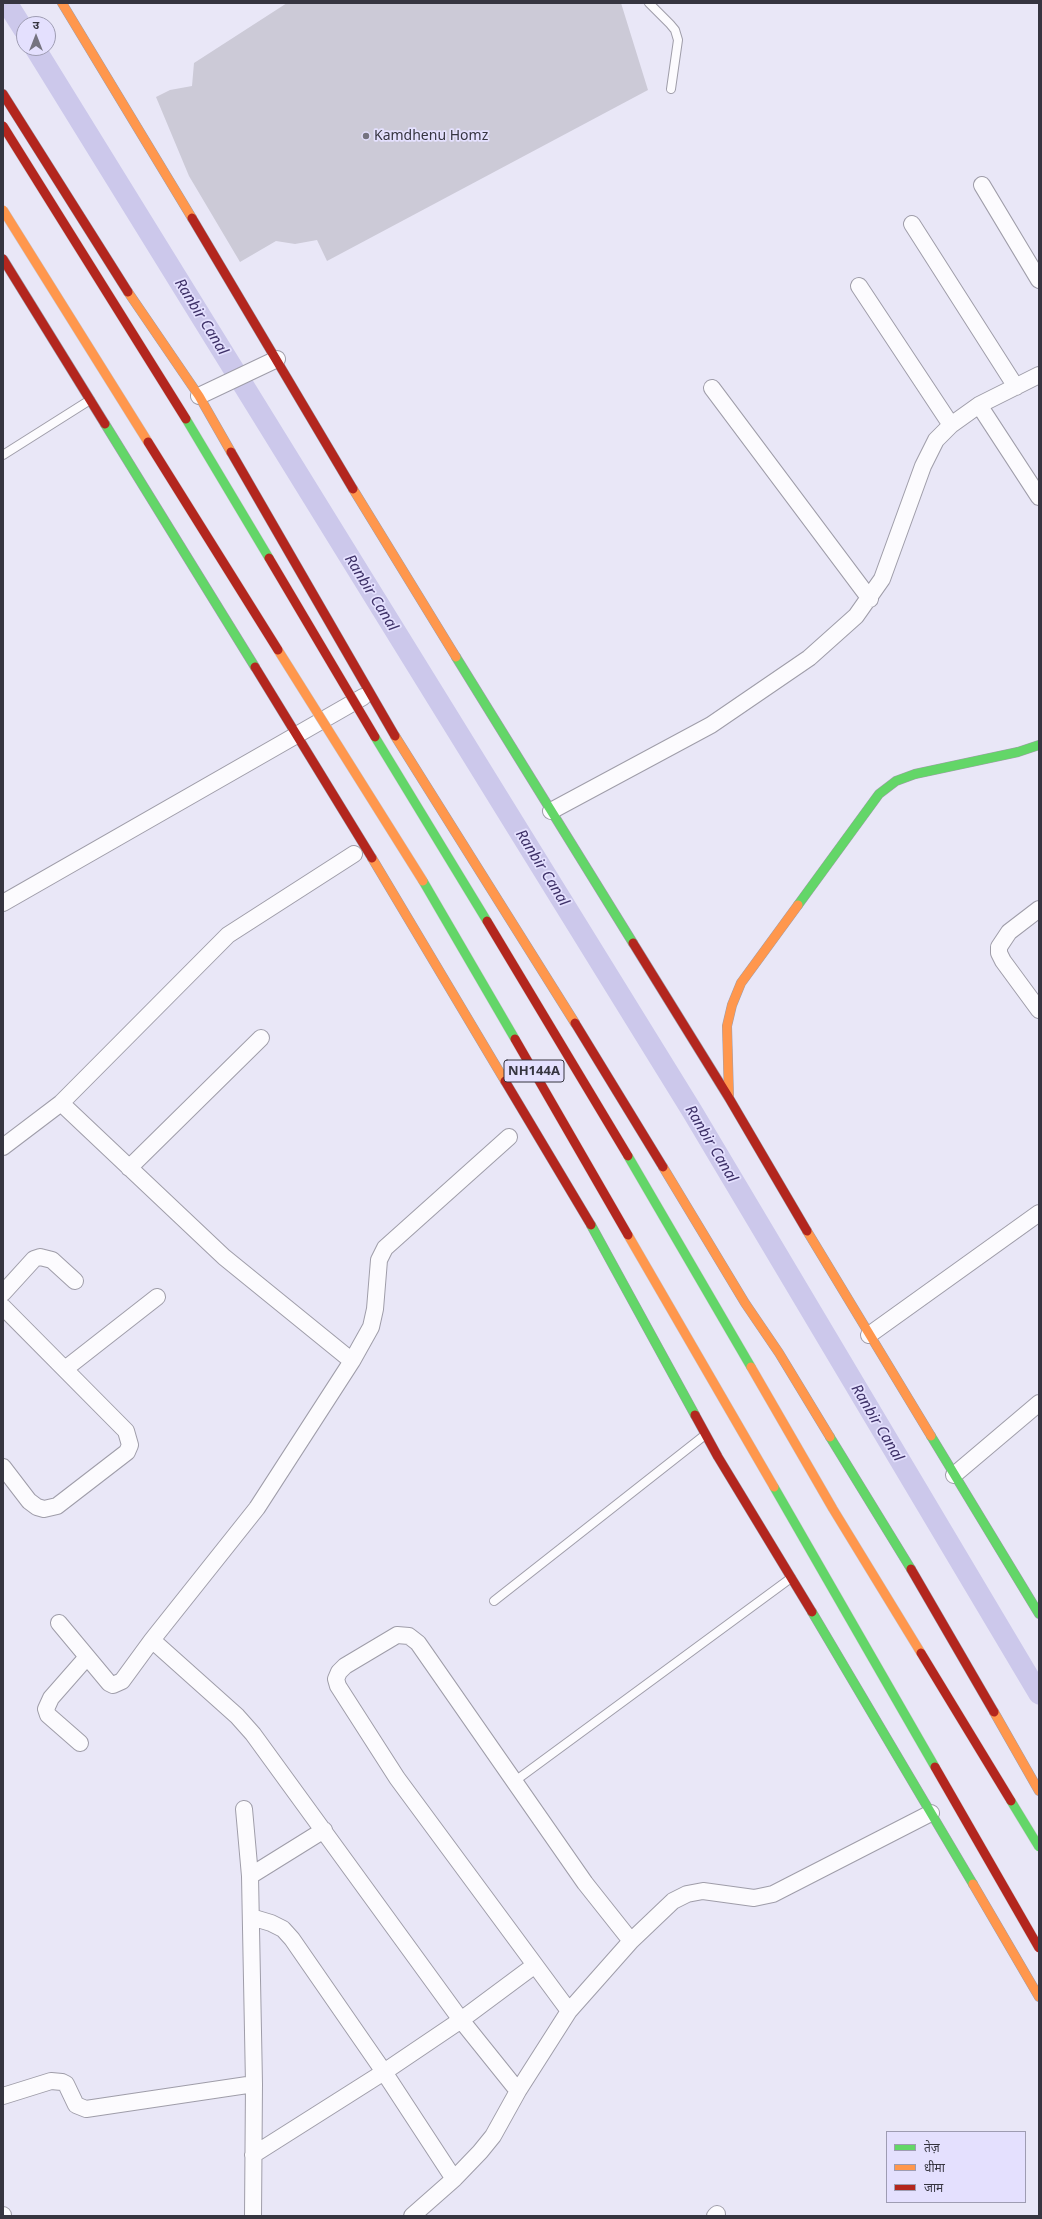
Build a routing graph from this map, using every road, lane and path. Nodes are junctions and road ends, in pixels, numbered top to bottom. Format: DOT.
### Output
graph roads {
  1 [pos="62,3"];
  2 [pos="648,3"];
  3 [pos="671,89"];
  4 [pos="3,94"];
  5 [pos="3,126"];
  6 [pos="982,185"];
  7 [pos="3,210"];
  8 [pos="912,224"];
  9 [pos="3,259"];
  10 [pos="1039,280"];
  11 [pos="859,286"];
  12 [pos="277,359"];
  13 [pos="1039,375"];
  14 [pos="1016,386"];
  15 [pos="712,388"];
  16 [pos="205,393"];
  17 [pos="91,400"];
  18 [pos="979,405"];
  19 [pos="951,424"];
  20 [pos="3,455"];
  21 [pos="1039,497"];
  22 [pos="870,599"];
  23 [pos="370,693"];
  24 [pos="296,734"];
  25 [pos="1039,745"];
  26 [pos="551,811"];
  27 [pos="354,854"];
  28 [pos="3,903"];
  29 [pos="1039,910"];
  30 [pos="1039,1010"];
  31 [pos="262,1038"];
  32 [pos="729,1098"];
  33 [pos="61,1103"];
  34 [pos="509,1136"];
  35 [pos="3,1147"];
  36 [pos="129,1168"];
  37 [pos="1039,1213"];
  38 [pos="75,1282"];
  39 [pos="3,1293"];
  40 [pos="157,1297"];
  41 [pos="5,1312"];
  42 [pos="869,1335"];
  43 [pos="352,1361"];
  44 [pos="65,1369"];
  45 [pos="1039,1403"];
  46 [pos="706,1435"];
  47 [pos="3,1467"];
  48 [pos="954,1474"];
  49 [pos="792,1578"];
  50 [pos="494,1601"];
  51 [pos="1039,1614"];
  52 [pos="58,1623"];
  53 [pos="152,1640"];
  54 [pos="87,1658"];
  55 [pos="80,1743"];
  56 [pos="515,1781"];
  57 [pos="1039,1791"];
  58 [pos="244,1809"];
  59 [pos="931,1813"];
  60 [pos="324,1830"];
  61 [pos="1039,1847"];
  62 [pos="250,1876"];
  63 [pos="251,1917"];
  64 [pos="631,1940"];
  65 [pos="1039,1948"];
  66 [pos="535,1965"];
  67 [pos="1039,1997"];
  68 [pos="569,2011"];
  69 [pos="461,2020"];
  70 [pos="384,2072"];
  71 [pos="254,2084"];
  72 [pos="518,2091"];
  73 [pos="3,2096"];
  74 [pos="254,2155"];
  75 [pos="454,2179"];
  76 [pos="253,2216"];
  77 [pos="412,2216"];
  1 -- 12 [label="main road"];
  2 -- 3 [label="lane"];
  4 -- 16 [label="main road"];
  5 -- 61 [label="main road, NH144A, bridge"];
  6 -- 10 [label="street"];
  7 -- 65 [label="main road, NH144A, bridge"];
  8 -- 14 [label="street"];
  9 -- 17 [label="main road"];
  11 -- 19 [label="street"];
  12 -- 16 [label="street"];
  12 -- 26 [label="main road"];
  13 -- 14 [label="street"];
  14 -- 18 [label="street"];
  15 -- 22 [label="street"];
  16 -- 23 [label="main road"];
  17 -- 20 [label="lane"];
  17 -- 24 [label="main road"];
  18 -- 19 [label="street"];
  18 -- 21 [label="street"];
  19 -- 22 [label="street"];
  22 -- 26 [label="street"];
  23 -- 24 [label="street"];
  23 -- 57 [label="main road"];
  24 -- 28 [label="street"];
  24 -- 46 [label="main road"];
  25 -- 32 [label="main road"];
  26 -- 32 [label="main road"];
  27 -- 33 [label="street"];
  29 -- 30 [label="street"];
  31 -- 36 [label="street"];
  32 -- 42 [label="main road"];
  33 -- 35 [label="street"];
  33 -- 36 [label="street"];
  34 -- 43 [label="street"];
  36 -- 43 [label="street"];
  37 -- 42 [label="street"];
  38 -- 39 [label="street"];
  40 -- 44 [label="street"];
  41 -- 44 [label="street"];
  42 -- 48 [label="main road"];
  43 -- 53 [label="street"];
  44 -- 47 [label="street"];
  45 -- 48 [label="street"];
  46 -- 49 [label="main road"];
  46 -- 50 [label="lane"];
  48 -- 51 [label="main road"];
  49 -- 56 [label="lane"];
  49 -- 59 [label="main road"];
  52 -- 54 [label="street"];
  53 -- 54 [label="street"];
  53 -- 60 [label="street"];
  54 -- 55 [label="street"];
  56 -- 64 [label="street"];
  56 -- 66 [label="street"];
  58 -- 62 [label="street"];
  59 -- 64 [label="street"];
  59 -- 67 [label="main road"];
  60 -- 62 [label="street"];
  60 -- 69 [label="street"];
  62 -- 63 [label="street"];
  63 -- 70 [label="street"];
  63 -- 71 [label="street"];
  64 -- 68 [label="street"];
  66 -- 68 [label="street"];
  66 -- 69 [label="street"];
  68 -- 72 [label="street"];
  69 -- 70 [label="street"];
  69 -- 72 [label="street"];
  70 -- 74 [label="street"];
  70 -- 75 [label="street"];
  71 -- 73 [label="street"];
  71 -- 74 [label="street"];
  72 -- 75 [label="street"];
  74 -- 76 [label="street"];
  75 -- 77 [label="street"];
}
